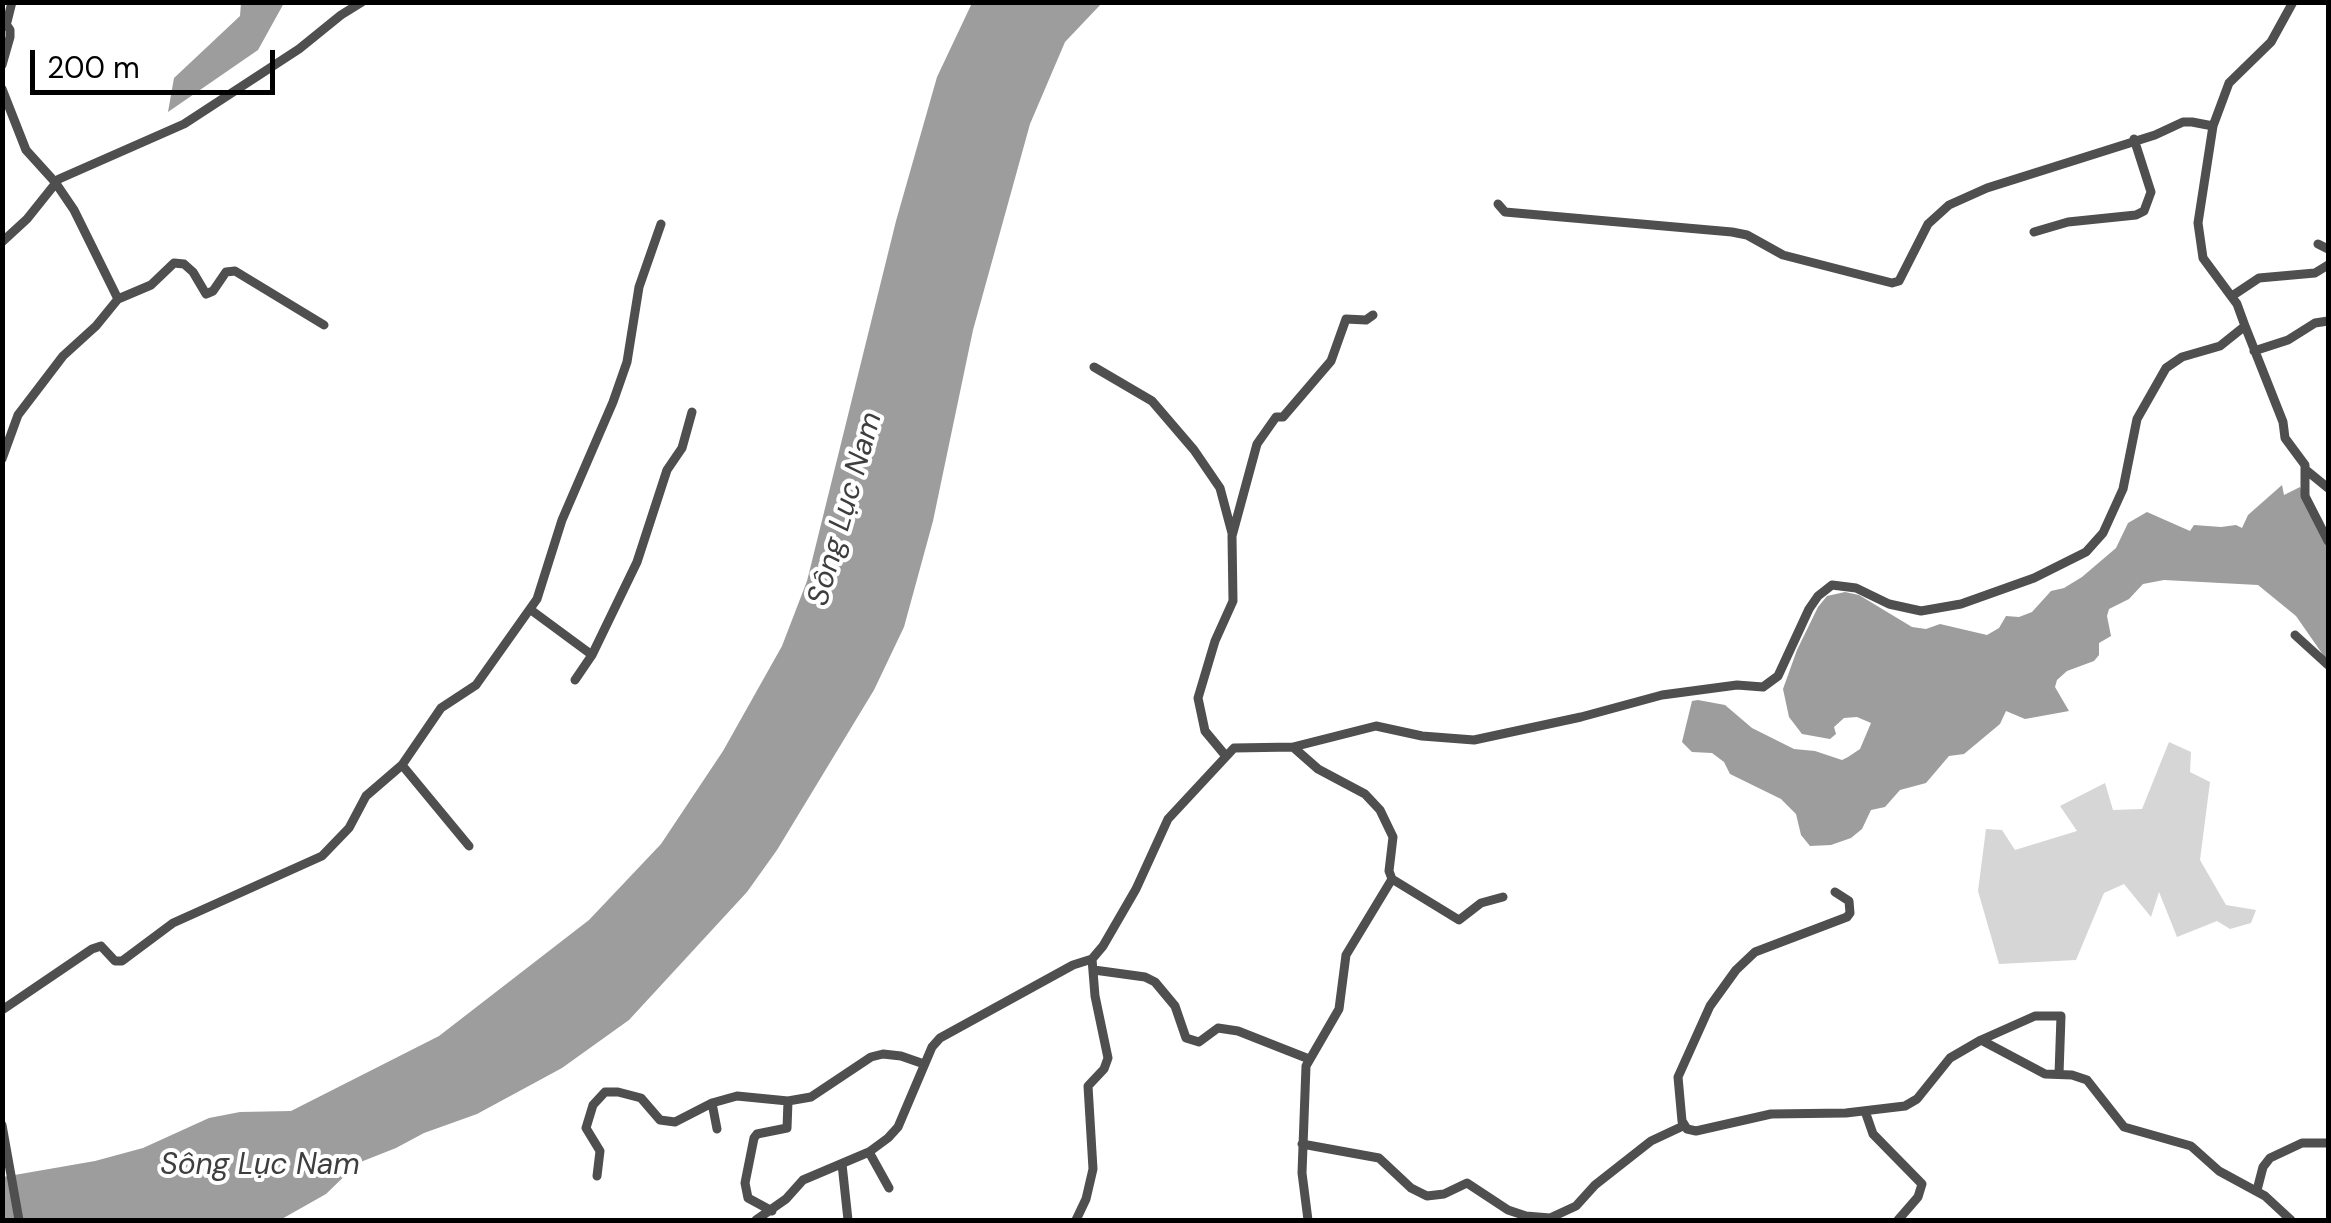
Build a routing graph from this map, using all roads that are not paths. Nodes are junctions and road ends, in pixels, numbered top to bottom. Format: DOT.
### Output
graph roads {
  1 [pos="12,2"];
  2 [pos="362,2"];
  3 [pos="2293,2"];
  4 [pos="5,20"];
  5 [pos="2,65"];
  6 [pos="2,89"];
  7 [pos="2213,126"];
  8 [pos="2134,139"];
  9 [pos="55,182"];
  10 [pos="1498,204"];
  11 [pos="661,224"];
  12 [pos="2034,232"];
  13 [pos="2,242"];
  14 [pos="2318,244"];
  15 [pos="2328,249"];
  16 [pos="2328,265"];
  17 [pos="2232,296"];
  18 [pos="118,298"];
  19 [pos="1373,315"];
  20 [pos="2328,321"];
  21 [pos="324,325"];
  22 [pos="2245,326"];
  23 [pos="2254,351"];
  24 [pos="1094,367"];
  25 [pos="692,412"];
  26 [pos="2,459"];
  27 [pos="2306,470"];
  28 [pos="2328,488"];
  29 [pos="1232,536"];
  30 [pos="2328,540"];
  31 [pos="531,610"];
  32 [pos="2295,635"];
  33 [pos="592,655"];
  34 [pos="2328,665"];
  35 [pos="575,680"];
  36 [pos="1293,747"];
  37 [pos="1225,755"];
  38 [pos="402,765"];
  39 [pos="469,846"];
  40 [pos="1392,879"];
  41 [pos="1834,892"];
  42 [pos="1502,896"];
  43 [pos="1093,964"];
  44 [pos="2,1010"];
  45 [pos="1981,1040"];
  46 [pos="1309,1059"];
  47 [pos="924,1064"];
  48 [pos="2059,1074"];
  49 [pos="788,1102"];
  50 [pos="712,1103"];
  51 [pos="1865,1111"];
  52 [pos="2,1125"];
  53 [pos="1683,1126"];
  54 [pos="716,1129"];
  55 [pos="2328,1143"];
  56 [pos="1302,1144"];
  57 [pos="869,1152"];
  58 [pos="842,1164"];
  59 [pos="597,1176"];
  60 [pos="889,1188"];
  61 [pos="2257,1190"];
  62 [pos="772,1211"];
  63 [pos="19,1220"];
  64 [pos="756,1220"];
  65 [pos="848,1220"];
  66 [pos="1076,1220"];
  67 [pos="1308,1220"];
  68 [pos="1898,1220"];
  69 [pos="2291,1220"];
  1 -- 4 [label="street"];
  2 -- 9 [label="street"];
  3 -- 7 [label="street"];
  4 -- 5 [label="street"];
  6 -- 9 [label="street"];
  7 -- 8 [label="street"];
  7 -- 17 [label="street"];
  8 -- 10 [label="street"];
  8 -- 12 [label="street"];
  9 -- 13 [label="street"];
  9 -- 18 [label="street"];
  11 -- 31 [label="street"];
  14 -- 15 [label="street"];
  16 -- 17 [label="street"];
  17 -- 22 [label="street"];
  18 -- 21 [label="street"];
  18 -- 26 [label="street"];
  19 -- 29 [label="street"];
  20 -- 23 [label="street"];
  22 -- 23 [label="street"];
  22 -- 36 [label="street"];
  23 -- 27 [label="street"];
  24 -- 29 [label="street"];
  25 -- 33 [label="street"];
  27 -- 28 [label="street"];
  27 -- 30 [label="street"];
  29 -- 37 [label="street"];
  31 -- 33 [label="street"];
  31 -- 38 [label="street"];
  32 -- 34 [label="street"];
  33 -- 35 [label="street"];
  36 -- 37 [label="street"];
  36 -- 40 [label="street"];
  37 -- 43 [label="street"];
  38 -- 39 [label="street"];
  38 -- 44 [label="street"];
  40 -- 42 [label="street"];
  40 -- 46 [label="street"];
  41 -- 53 [label="street"];
  43 -- 46 [label="street"];
  43 -- 47 [label="street"];
  43 -- 66 [label="street"];
  45 -- 48 [label="street"];
  45 -- 48 [label="street"];
  45 -- 51 [label="street"];
  46 -- 56 [label="street"];
  47 -- 49 [label="street"];
  47 -- 57 [label="street"];
  48 -- 61 [label="street"];
  49 -- 50 [label="street"];
  49 -- 62 [label="street"];
  50 -- 54 [label="street"];
  50 -- 59 [label="street"];
  51 -- 53 [label="street"];
  51 -- 68 [label="street"];
  52 -- 63 [label="street"];
  53 -- 56 [label="street"];
  55 -- 61 [label="street"];
  56 -- 67 [label="street"];
  57 -- 58 [label="street"];
  57 -- 60 [label="street"];
  58 -- 62 [label="street"];
  58 -- 65 [label="street"];
  61 -- 69 [label="street"];
  62 -- 64 [label="street"];
}
